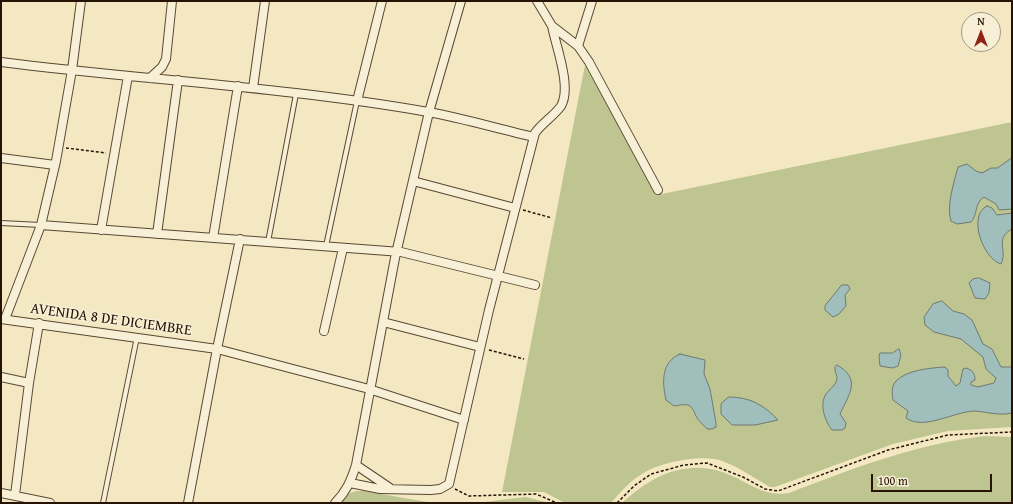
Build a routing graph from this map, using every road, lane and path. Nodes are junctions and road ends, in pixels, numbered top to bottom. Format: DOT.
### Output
graph roads {
  1 [pos="81,1"];
  2 [pos="172,1"];
  3 [pos="265,1"];
  4 [pos="382,1"];
  5 [pos="461,1"];
  6 [pos="537,1"];
  7 [pos="592,1"];
  8 [pos="552,26"];
  9 [pos="578,46"];
  10 [pos="1,62"];
  11 [pos="72,70"];
  12 [pos="128,76"];
  13 [pos="150,78"];
  14 [pos="178,80"];
  15 [pos="238,86"];
  16 [pos="253,88"];
  17 [pos="296,94"];
  18 [pos="357,101"];
  19 [pos="429,112"];
  20 [pos="534,137"];
  21 [pos="58,147"];
  22 [pos="114,154"];
  23 [pos="1,158"];
  24 [pos="55,165"];
  25 [pos="413,181"];
  26 [pos="658,190"];
  27 [pos="515,208"];
  28 [pos="552,218"];
  29 [pos="1,223"];
  30 [pos="41,225"];
  31 [pos="101,230"];
  32 [pos="157,234"];
  33 [pos="213,238"];
  34 [pos="240,240"];
  35 [pos="268,242"];
  36 [pos="326,246"];
  37 [pos="343,248"];
  38 [pos="396,252"];
  39 [pos="497,276"];
  40 [pos="535,285"];
  41 [pos="3,319"];
  42 [pos="383,322"];
  43 [pos="39,323"];
  44 [pos="324,331"];
  45 [pos="137,337"];
  46 [pos="480,347"];
  47 [pos="217,349"];
  48 [pos="524,359"];
  49 [pos="1,377"];
  50 [pos="29,383"];
  51 [pos="369,389"];
  52 [pos="464,420"];
  53 [pos="1012,432"];
  54 [pos="356,465"];
  55 [pos="350,483"];
  56 [pos="449,484"];
  57 [pos="390,488"];
  58 [pos="1,492"];
  59 [pos="15,495"];
  60 [pos="50,503"];
  61 [pos="103,503"];
  62 [pos="188,503"];
  63 [pos="334,503"];
  64 [pos="557,503"];
  65 [pos="617,503"];
  1 -- 11 [label="street"];
  2 -- 13 [label="street"];
  3 -- 16 [label="street"];
  4 -- 18 [label="street"];
  5 -- 19 [label="street"];
  6 -- 8 [label="street"];
  7 -- 9 [label="street"];
  8 -- 9 [label="street"];
  8 -- 20 [label="street"];
  9 -- 26 [label="street"];
  10 -- 11 [label="street"];
  11 -- 12 [label="street"];
  11 -- 21 [label="street"];
  12 -- 13 [label="street"];
  12 -- 22 [label="street"];
  13 -- 14 [label="street"];
  14 -- 15 [label="street"];
  14 -- 32 [label="street"];
  15 -- 16 [label="street"];
  15 -- 33 [label="street"];
  16 -- 17 [label="street"];
  17 -- 18 [label="street"];
  17 -- 35 [label="lane"];
  18 -- 19 [label="street"];
  18 -- 36 [label="lane"];
  19 -- 20 [label="street"];
  19 -- 25 [label="street"];
  20 -- 27 [label="street"];
  21 -- 22 [label="path"];
  21 -- 24 [label="street"];
  22 -- 31 [label="street"];
  23 -- 24 [label="street"];
  24 -- 30 [label="street"];
  25 -- 27 [label="street"];
  25 -- 38 [label="street"];
  27 -- 28 [label="path"];
  27 -- 39 [label="street"];
  29 -- 30 [label="lane"];
  30 -- 31 [label="street"];
  30 -- 41 [label="street"];
  31 -- 32 [label="street"];
  32 -- 33 [label="street"];
  33 -- 34 [label="street"];
  34 -- 35 [label="street"];
  34 -- 47 [label="street"];
  35 -- 36 [label="street"];
  36 -- 37 [label="street"];
  37 -- 38 [label="street"];
  37 -- 44 [label="street"];
  38 -- 39 [label="street"];
  38 -- 42 [label="street"];
  39 -- 40 [label="street"];
  39 -- 46 [label="street"];
  41 -- 43 [label="street, AVENIDA 8 DE DICIEMBRE"];
  42 -- 46 [label="street"];
  42 -- 51 [label="street"];
  43 -- 45 [label="street, AVENIDA 8 DE DICIEMBRE"];
  43 -- 50 [label="street"];
  45 -- 47 [label="street, AVENIDA 8 DE DICIEMBRE"];
  45 -- 61 [label="lane"];
  46 -- 48 [label="path"];
  46 -- 52 [label="street"];
  47 -- 51 [label="street, AVENIDA 8 DE DICIEMBRE"];
  47 -- 62 [label="street"];
  49 -- 50 [label="street"];
  50 -- 59 [label="street"];
  51 -- 52 [label="street, AVENIDA 8 DE DICIEMBRE"];
  51 -- 54 [label="street"];
  52 -- 56 [label="street"];
  53 -- 65 [label="path"];
  54 -- 55 [label="street"];
  54 -- 57 [label="street"];
  55 -- 57 [label="street"];
  55 -- 63 [label="street"];
  56 -- 57 [label="street"];
  56 -- 64 [label="path"];
  58 -- 59 [label="street"];
  59 -- 60 [label="street"];
}
